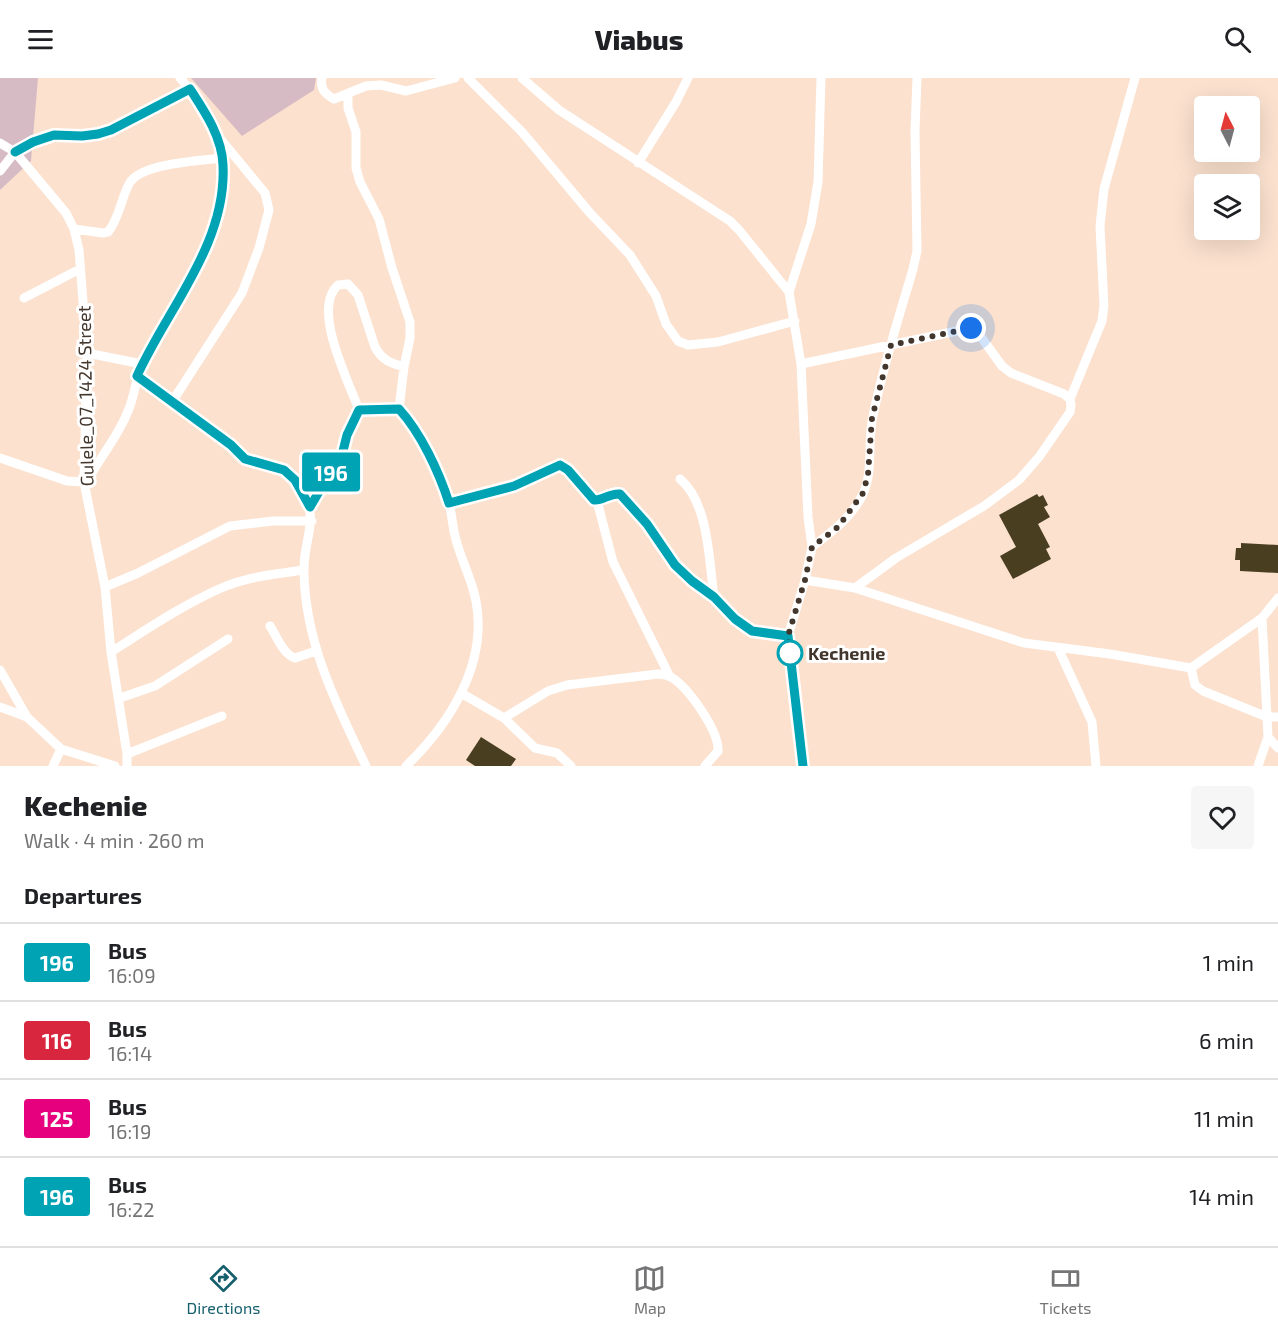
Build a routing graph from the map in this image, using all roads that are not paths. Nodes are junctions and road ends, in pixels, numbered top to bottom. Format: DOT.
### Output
graph roads {
  1 [pos="180,78"];
  2 [pos="322,78"];
  3 [pos="416,78"];
  4 [pos="455,78"];
  5 [pos="468,78"];
  6 [pos="522,78"];
  7 [pos="688,78"];
  8 [pos="821,78"];
  9 [pos="916,78"];
  10 [pos="1135,78"];
  11 [pos="190,89"];
  12 [pos="416,90"];
  13 [pos="348,94"];
  14 [pos="215,132"];
  15 [pos="0,143"];
  16 [pos="15,152"];
  17 [pos="222,158"];
  18 [pos="638,163"];
  19 [pos="0,171"];
  20 [pos="74,229"];
  21 [pos="81,269"];
  22 [pos="789,292"];
  23 [pos="24,298"];
  24 [pos="795,321"];
  25 [pos="891,345"];
  26 [pos="87,353"];
  27 [pos="142,364"];
  28 [pos="801,364"];
  29 [pos="404,367"];
  30 [pos="137,376"];
  31 [pos="1070,399"];
  32 [pos="172,402"];
  33 [pos="399,409"];
  34 [pos="359,410"];
  35 [pos="0,459"];
  36 [pos="680,479"];
  37 [pos="84,482"];
  38 [pos="597,501"];
  39 [pos="449,503"];
  40 [pos="310,507"];
  41 [pos="312,521"];
  42 [pos="812,547"];
  43 [pos="304,570"];
  44 [pos="805,580"];
  45 [pos="105,587"];
  46 [pos="855,588"];
  47 [pos="714,597"];
  48 [pos="1278,598"];
  49 [pos="1262,618"];
  50 [pos="270,626"];
  51 [pos="788,636"];
  52 [pos="228,639"];
  53 [pos="1058,648"];
  54 [pos="316,651"];
  55 [pos="111,652"];
  56 [pos="1191,668"];
  57 [pos="0,670"];
  58 [pos="670,677"];
  59 [pos="461,693"];
  60 [pos="120,698"];
  61 [pos="0,706"];
  62 [pos="222,716"];
  63 [pos="27,717"];
  64 [pos="1267,717"];
  65 [pos="1278,717"];
  66 [pos="504,718"];
  67 [pos="1268,737"];
  68 [pos="1278,748"];
  69 [pos="62,749"];
  70 [pos="127,754"];
  71 [pos="53,766"];
  72 [pos="115,766"];
  73 [pos="127,766"];
  74 [pos="366,766"];
  75 [pos="406,766"];
  76 [pos="571,766"];
  77 [pos="705,766"];
  78 [pos="803,766"];
  79 [pos="1096,766"];
  80 [pos="1258,766"];
  1 -- 11 [label="street"];
  2 -- 13 [label="street"];
  3 -- 12 [label="street"];
  4 -- 12 [label="street"];
  5 -- 24 [label="street"];
  6 -- 18 [label="street"];
  7 -- 18 [label="street"];
  8 -- 22 [label="street"];
  9 -- 25 [label="street"];
  10 -- 31 [label="street"];
  11 -- 14 [label="street"];
  11 -- 16 [label="street"];
  12 -- 13 [label="street"];
  13 -- 29 [label="street"];
  14 -- 17 [label="street"];
  14 -- 32 [label="street"];
  15 -- 16 [label="street, Gulele_07_1424 Street"];
  16 -- 19 [label="street"];
  16 -- 20 [label="street, Gulele_07_1424 Street"];
  17 -- 20 [label="street"];
  17 -- 27 [label="street"];
  18 -- 22 [label="street"];
  20 -- 21 [label="street, Gulele_07_1424 Street"];
  21 -- 23 [label="street"];
  21 -- 26 [label="street, Gulele_07_1424 Street"];
  22 -- 24 [label="street"];
  24 -- 28 [label="street"];
  25 -- 28 [label="street"];
  25 -- 31 [label="street"];
  25 -- 42 [label="street"];
  26 -- 27 [label="street"];
  26 -- 37 [label="street, Gulele_07_1424 Street"];
  27 -- 30 [label="street"];
  28 -- 42 [label="street"];
  29 -- 33 [label="street"];
  29 -- 34 [label="street"];
  30 -- 32 [label="street"];
  30 -- 37 [label="street"];
  31 -- 46 [label="street"];
  32 -- 40 [label="street"];
  33 -- 34 [label="street"];
  33 -- 39 [label="street"];
  34 -- 40 [label="street"];
  35 -- 37 [label="street"];
  36 -- 47 [label="street"];
  37 -- 45 [label="street, Gulele_07_1424 Street"];
  38 -- 39 [label="street"];
  38 -- 47 [label="street"];
  38 -- 58 [label="street"];
  39 -- 59 [label="street"];
  40 -- 41 [label="street"];
  41 -- 43 [label="street"];
  41 -- 45 [label="street"];
  42 -- 44 [label="street"];
  43 -- 54 [label="street"];
  43 -- 55 [label="street"];
  44 -- 46 [label="street"];
  44 -- 51 [label="street"];
  45 -- 55 [label="street, Gulele_07_1424 Street"];
  46 -- 53 [label="street"];
  47 -- 51 [label="street"];
  48 -- 49 [label="street"];
  49 -- 56 [label="street"];
  49 -- 64 [label="street"];
  50 -- 54 [label="street"];
  51 -- 78 [label="street"];
  52 -- 60 [label="street"];
  53 -- 56 [label="street"];
  53 -- 79 [label="street"];
  54 -- 74 [label="street"];
  55 -- 60 [label="street, Gulele_07_1424 Street"];
  56 -- 64 [label="street"];
  57 -- 63 [label="street"];
  58 -- 66 [label="street"];
  58 -- 77 [label="street"];
  59 -- 66 [label="street"];
  59 -- 75 [label="street"];
  60 -- 70 [label="street, Gulele_07_1424 Street"];
  61 -- 63 [label="street"];
  62 -- 70 [label="street"];
  63 -- 69 [label="street"];
  64 -- 65 [label="street"];
  64 -- 67 [label="street"];
  66 -- 76 [label="street"];
  67 -- 68 [label="street"];
  67 -- 80 [label="street"];
  69 -- 71 [label="street"];
  69 -- 72 [label="street"];
  70 -- 73 [label="street, Gulele_07_1424 Street"];
}
